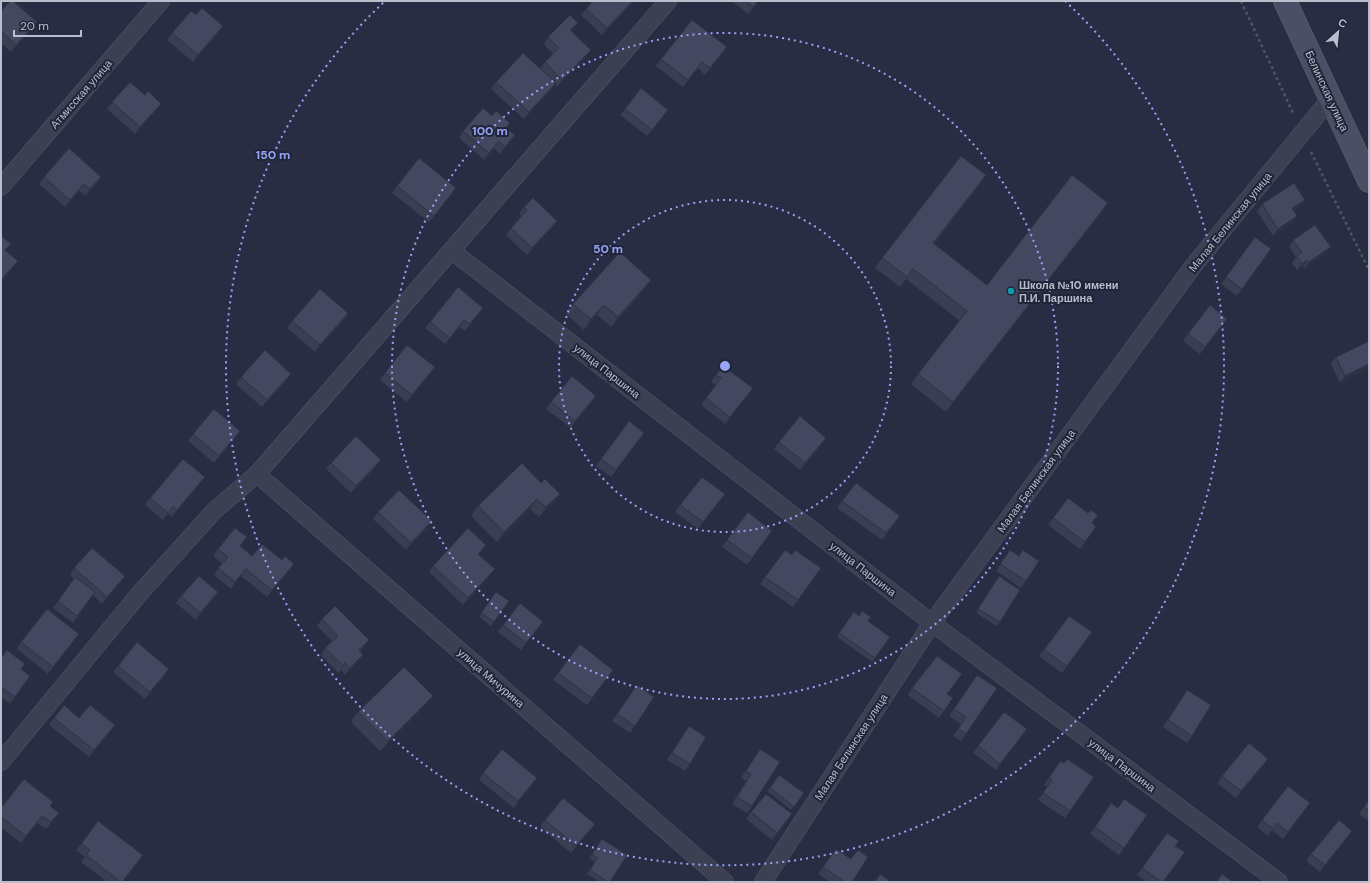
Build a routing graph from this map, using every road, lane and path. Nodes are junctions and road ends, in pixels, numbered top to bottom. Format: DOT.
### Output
graph roads {
  1 [pos="161,1"];
  2 [pos="668,1"];
  3 [pos="1285,1"];
  4 [pos="1331,98"];
  5 [pos="1369,181"];
  6 [pos="1,186"];
  7 [pos="452,251"];
  8 [pos="257,474"];
  9 [pos="932,623"];
  10 [pos="1,762"];
  11 [pos="725,882"];
  12 [pos="763,882"];
  13 [pos="1279,882"];
  1 -- 6 [label="street, Атмисская улица"];
  2 -- 7 [label="street"];
  3 -- 4 [label="main road, Белинская улица"];
  4 -- 5 [label="main road, Белинская улица"];
  4 -- 9 [label="street, Малая Белинская улица"];
  7 -- 8 [label="street"];
  7 -- 9 [label="street, улица Паршина"];
  8 -- 10 [label="street"];
  8 -- 11 [label="street, улица Мичурина"];
  9 -- 12 [label="street, Малая Белинская улица"];
  9 -- 13 [label="street, улица Паршина"];
}
